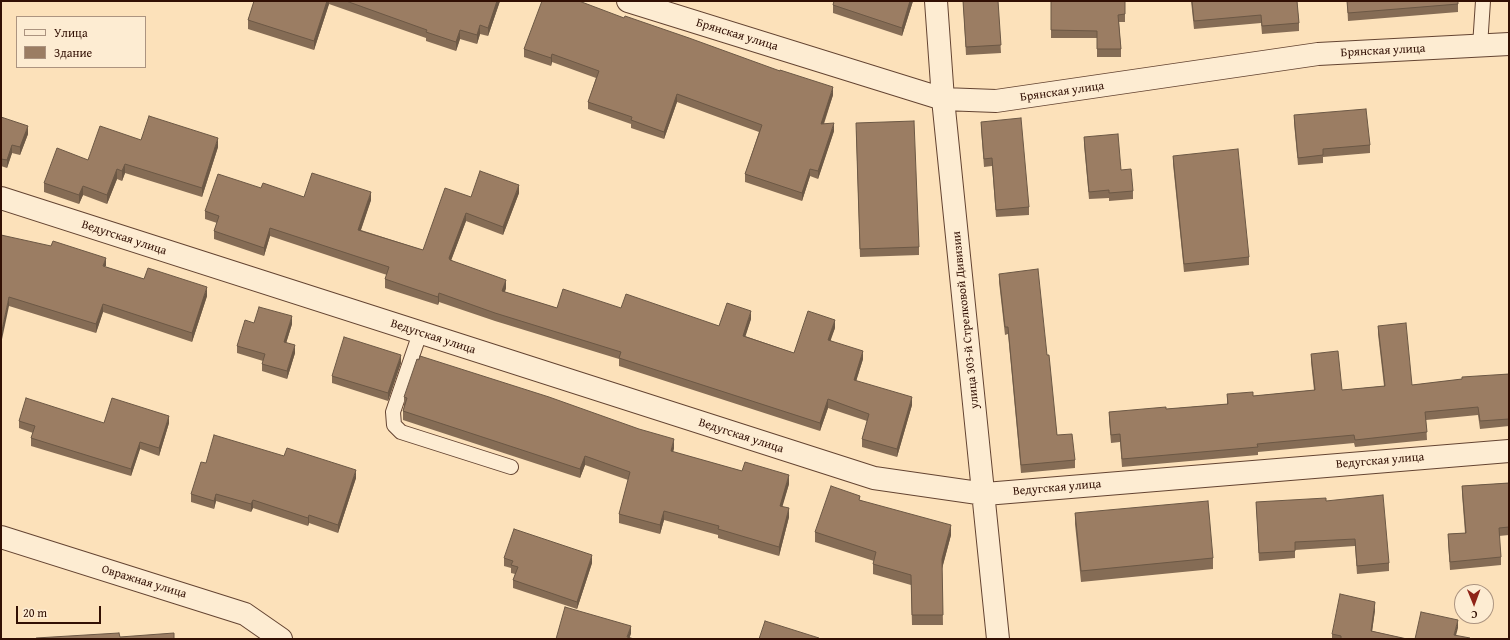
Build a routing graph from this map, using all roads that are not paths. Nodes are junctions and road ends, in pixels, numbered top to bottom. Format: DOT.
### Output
graph roads {
  1 [pos="628,1"];
  2 [pos="936,1"];
  3 [pos="1483,1"];
  4 [pos="1509,44"];
  5 [pos="1480,46"];
  6 [pos="943,99"];
  7 [pos="1,198"];
  8 [pos="420,333"];
  9 [pos="1509,451"];
  10 [pos="511,467"];
  11 [pos="985,494"];
  12 [pos="1,537"];
  13 [pos="281,639"];
  14 [pos="998,639"];
  1 -- 6 [label="street, Брянская улица"];
  2 -- 6 [label="street, улица 303-й Стрелковой Дивизии"];
  3 -- 5 [label="lane"];
  4 -- 5 [label="street, Брянская улица"];
  5 -- 6 [label="street, Брянская улица"];
  6 -- 11 [label="street, улица 303-й Стрелковой Дивизии"];
  7 -- 8 [label="street, Ведугская улица"];
  8 -- 10 [label="lane"];
  8 -- 11 [label="street, Ведугская улица"];
  9 -- 11 [label="street, Ведугская улица"];
  11 -- 14 [label="street, улица 303-й Стрелковой Дивизии"];
  12 -- 13 [label="street, Овражная улица"];
}
